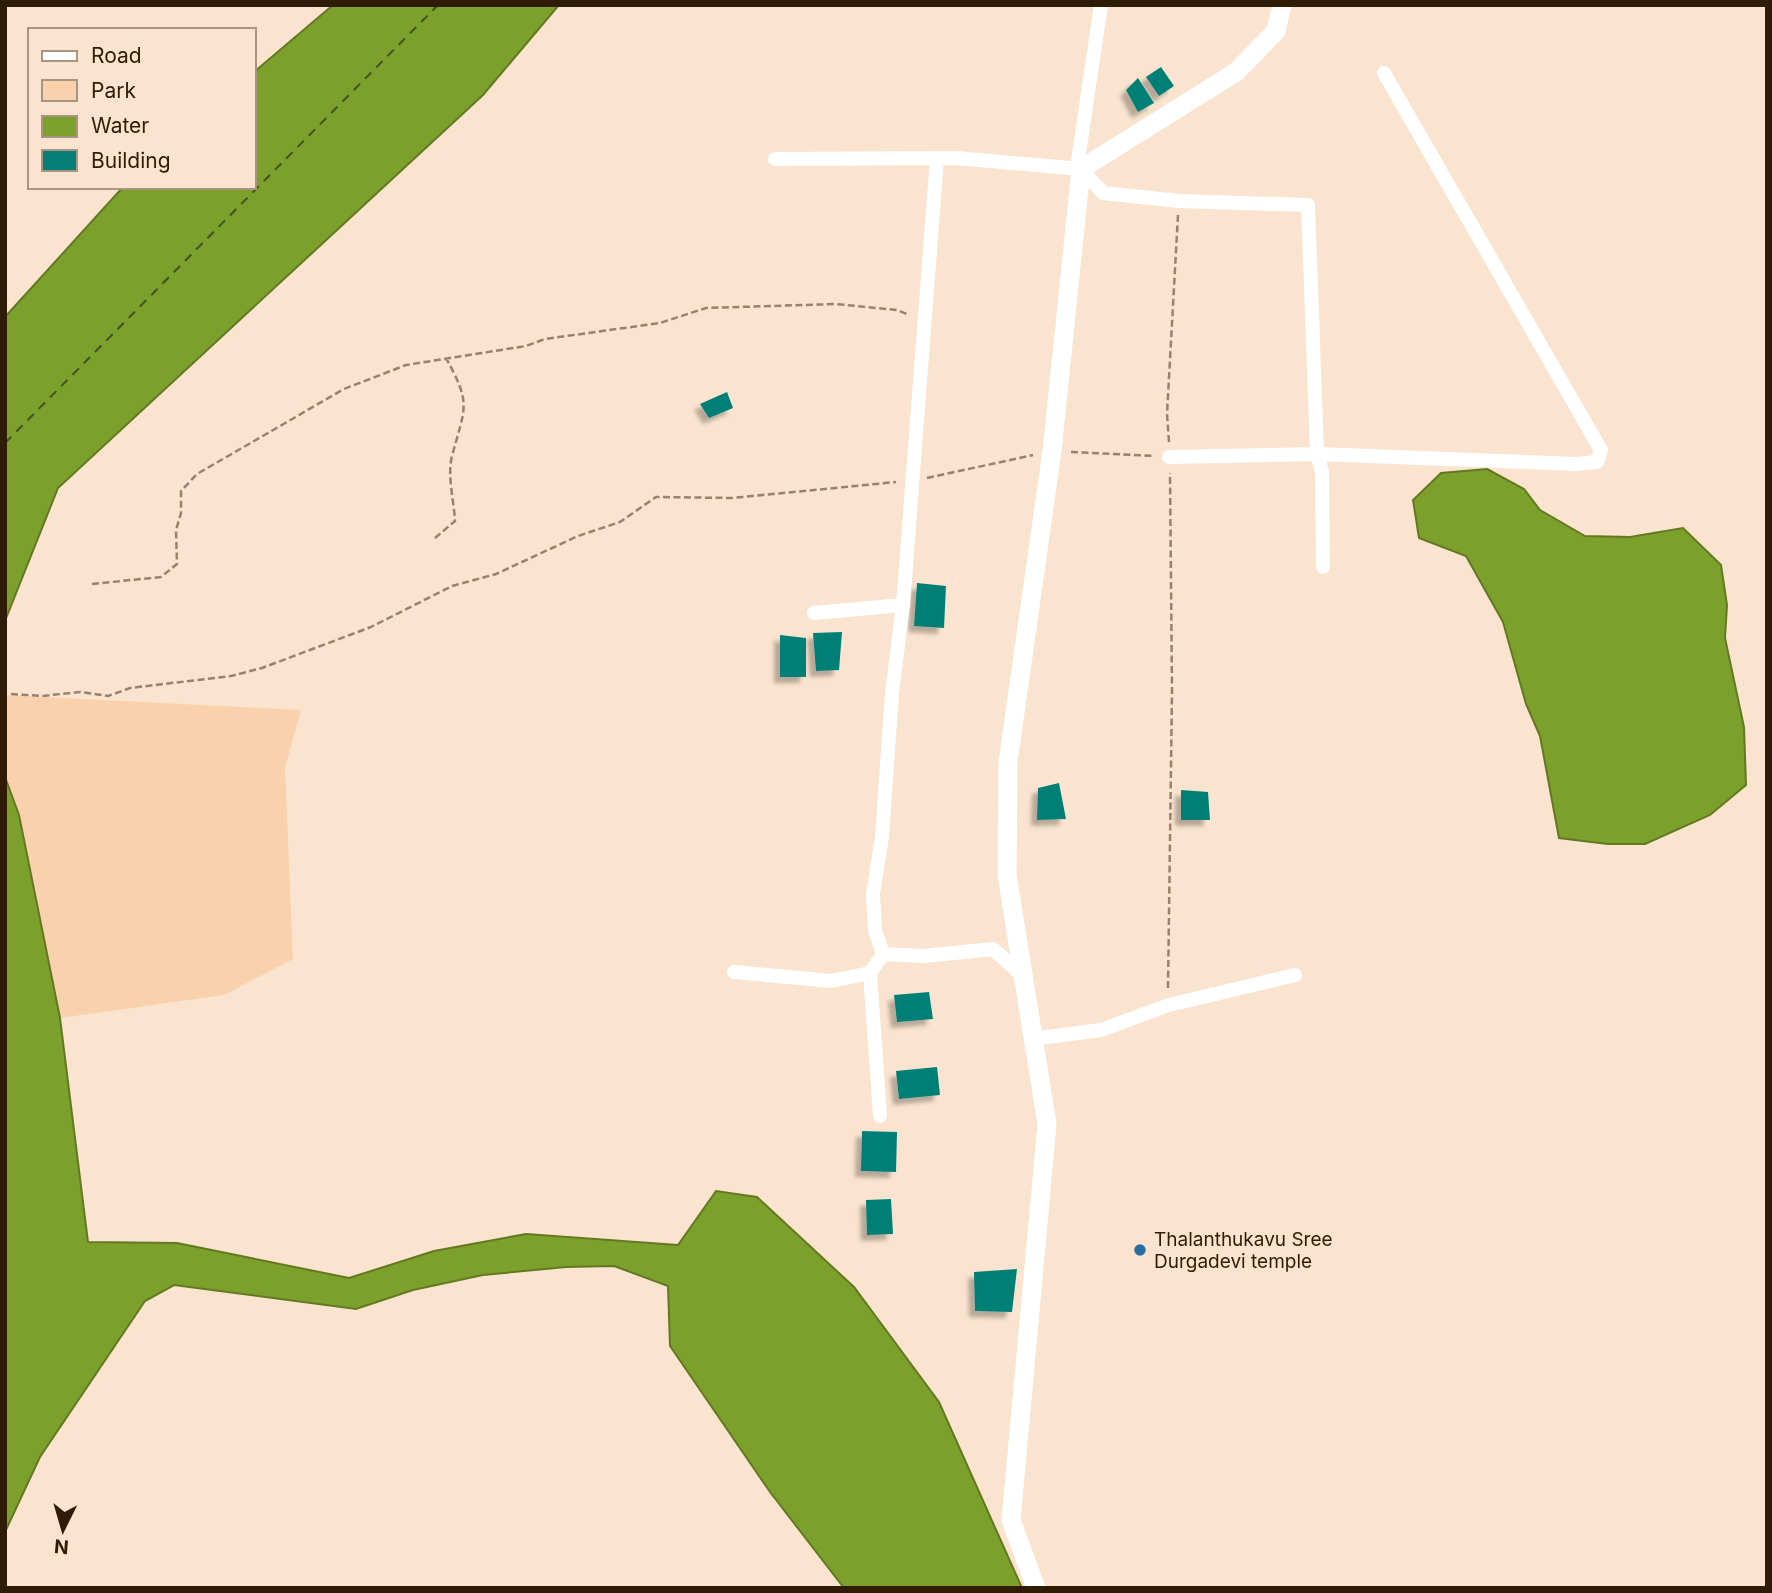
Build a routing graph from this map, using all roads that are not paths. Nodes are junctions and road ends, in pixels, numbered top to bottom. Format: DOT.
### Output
graph roads {
  1 [pos="1101,5"];
  2 [pos="1282,5"];
  3 [pos="1384,74"];
  4 [pos="937,158"];
  5 [pos="775,159"];
  6 [pos="1081,169"];
  7 [pos="1317,454"];
  8 [pos="1169,457"];
  9 [pos="1323,567"];
  10 [pos="903,605"];
  11 [pos="814,613"];
  12 [pos="883,954"];
  13 [pos="734,972"];
  14 [pos="870,973"];
  15 [pos="1295,975"];
  16 [pos="1023,976"];
  17 [pos="1032,1039"];
  18 [pos="880,1116"];
  19 [pos="1036,1588"];
  1 -- 6 [label="street"];
  2 -- 6 [label="main road"];
  3 -- 7 [label="street"];
  4 -- 5 [label="street"];
  4 -- 6 [label="street"];
  4 -- 10 [label="street"];
  6 -- 7 [label="street"];
  6 -- 16 [label="main road"];
  7 -- 8 [label="street"];
  7 -- 9 [label="street"];
  10 -- 11 [label="street"];
  10 -- 12 [label="street"];
  12 -- 14 [label="street"];
  12 -- 16 [label="street"];
  13 -- 14 [label="street"];
  14 -- 18 [label="street"];
  15 -- 17 [label="street"];
  16 -- 17 [label="main road"];
  17 -- 19 [label="main road"];
}
